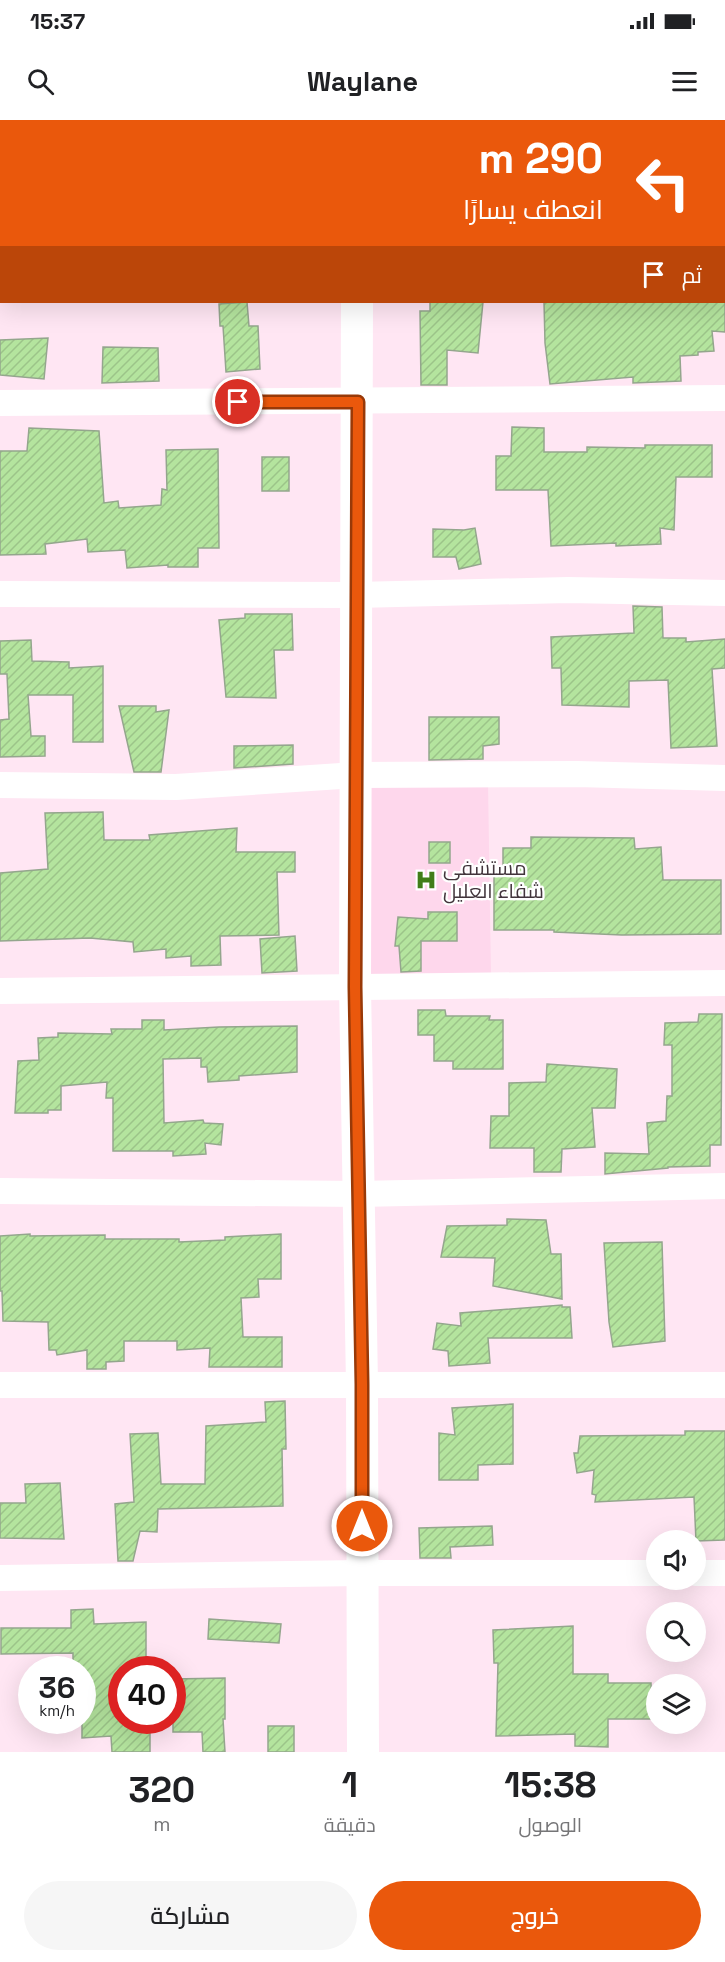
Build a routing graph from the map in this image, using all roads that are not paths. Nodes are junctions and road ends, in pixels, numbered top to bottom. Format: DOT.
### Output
graph roads {
  1 [pos="357,303"];
  2 [pos="725,398"];
  3 [pos="358,402"];
  4 [pos="0,403"];
  5 [pos="725,593"];
  6 [pos="0,594"];
  7 [pos="356,595"];
  8 [pos="356,775"];
  9 [pos="725,778"];
  10 [pos="0,785"];
  11 [pos="725,983"];
  12 [pos="355,987"];
  13 [pos="0,991"];
  14 [pos="725,1186"];
  15 [pos="0,1191"];
  16 [pos="359,1194"];
  17 [pos="362,1384"];
  18 [pos="0,1385"];
  19 [pos="725,1385"];
  20 [pos="362,1573"];
  21 [pos="646,1573"];
  22 [pos="706,1573"];
  23 [pos="725,1573"];
  24 [pos="0,1578"];
  25 [pos="363,1752"];
  1 -- 3 [label="street"];
  2 -- 3 [label="street"];
  3 -- 4 [label="street"];
  3 -- 7 [label="street"];
  5 -- 7 [label="street"];
  6 -- 7 [label="street"];
  7 -- 8 [label="street"];
  8 -- 9 [label="street"];
  8 -- 10 [label="street"];
  8 -- 12 [label="street"];
  11 -- 12 [label="street"];
  12 -- 13 [label="street"];
  12 -- 16 [label="street"];
  14 -- 16 [label="street"];
  15 -- 16 [label="street"];
  16 -- 17 [label="street"];
  17 -- 18 [label="street"];
  17 -- 19 [label="street"];
  17 -- 20 [label="street"];
  20 -- 21 [label="street"];
  20 -- 24 [label="street"];
  20 -- 25 [label="street"];
  22 -- 23 [label="street"];
}
